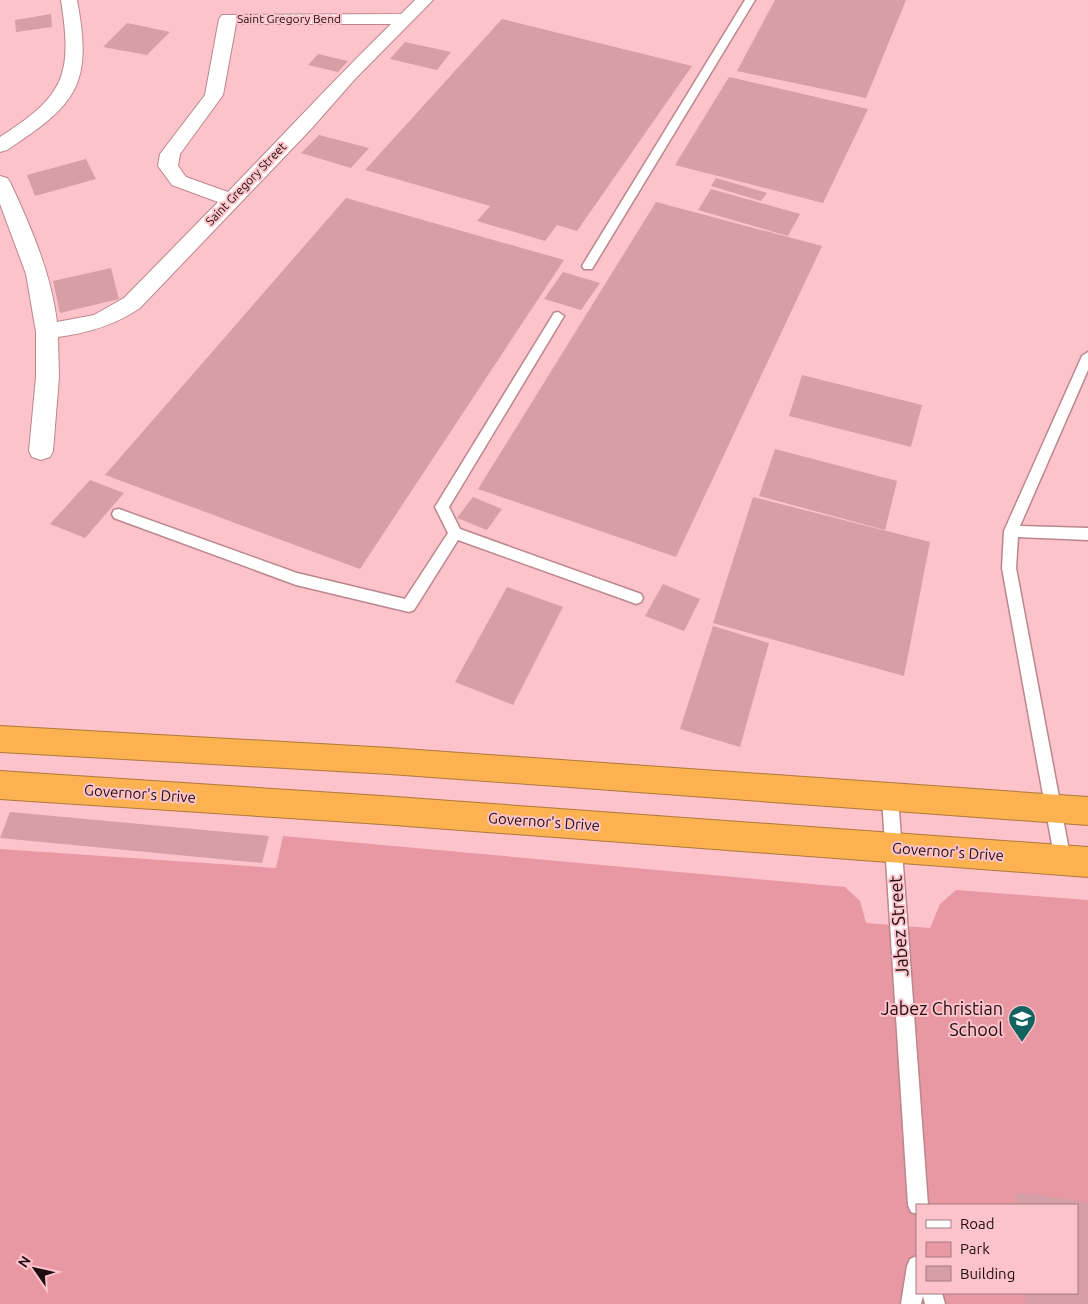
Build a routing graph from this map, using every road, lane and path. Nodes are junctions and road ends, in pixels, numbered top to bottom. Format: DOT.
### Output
graph roads {
  1 [pos="70,0"];
  2 [pos="425,0"];
  3 [pos="750,0"];
  4 [pos="405,19"];
  5 [pos="0,146"];
  6 [pos="0,182"];
  7 [pos="230,200"];
  8 [pos="588,266"];
  9 [pos="558,316"];
  10 [pos="47,331"];
  11 [pos="1088,356"];
  12 [pos="41,451"];
  13 [pos="119,514"];
  14 [pos="1011,531"];
  15 [pos="455,533"];
  16 [pos="1088,534"];
  17 [pos="636,598"];
  18 [pos="0,739"];
  19 [pos="0,785"];
  20 [pos="890,797"];
  21 [pos="1053,808"];
  22 [pos="1088,811"];
  23 [pos="894,848"];
  24 [pos="1076,862"];
  25 [pos="918,1204"];
  26 [pos="916,1272"];
  27 [pos="911,1304"];
  1 -- 5 [label="street"];
  2 -- 4 [label="street, Saint Gregory Street"];
  3 -- 8 [label="lane"];
  4 -- 7 [label="street, Saint Gregory Street"];
  4 -- 7 [label="street, Saint Gregory Bend"];
  6 -- 10 [label="street"];
  7 -- 10 [label="street, Saint Gregory Street"];
  9 -- 15 [label="lane"];
  10 -- 12 [label="street"];
  11 -- 14 [label="lane"];
  13 -- 15 [label="lane"];
  14 -- 16 [label="lane"];
  14 -- 21 [label="lane"];
  15 -- 17 [label="lane"];
  18 -- 20 [label="highway"];
  19 -- 23 [label="highway, Governor's Drive"];
  20 -- 21 [label="highway"];
  20 -- 23 [label="lane, Jabez Street"];
  21 -- 22 [label="highway"];
  21 -- 24 [label="lane"];
  23 -- 24 [label="highway, Governor's Drive"];
  23 -- 25 [label="lane, Jabez Street"];
  26 -- 27 [label="lane"];
}
